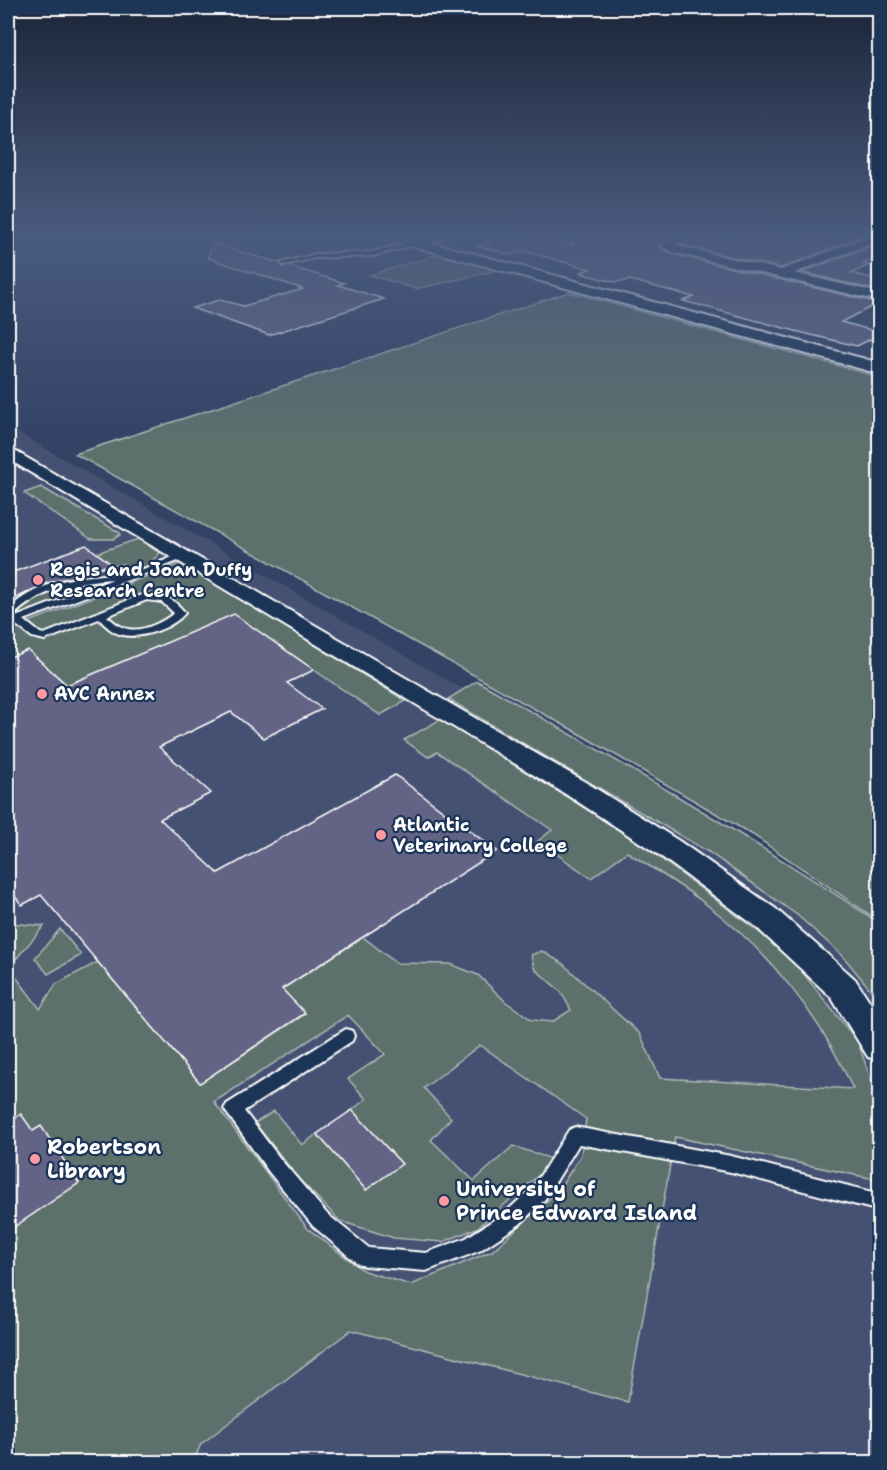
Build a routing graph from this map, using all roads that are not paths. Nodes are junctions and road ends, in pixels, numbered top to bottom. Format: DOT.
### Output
graph roads {
  1 [pos="639,304"];
  2 [pos="879,369"];
  3 [pos="8,452"];
  4 [pos="183,556"];
  5 [pos="129,576"];
  6 [pos="100,615"];
  7 [pos="11,619"];
  8 [pos="346,1036"];
  9 [pos="879,1047"];
  10 [pos="879,1203"];
  1 -- 2 [label="street"];
  3 -- 4 [label="street"];
  4 -- 5 [label="lane"];
  4 -- 9 [label="street"];
  5 -- 7 [label="lane"];
  5 -- 7 [label="lane"];
  6 -- 6 [label="lane"];
  6 -- 7 [label="lane"];
  8 -- 10 [label="lane"];
}
